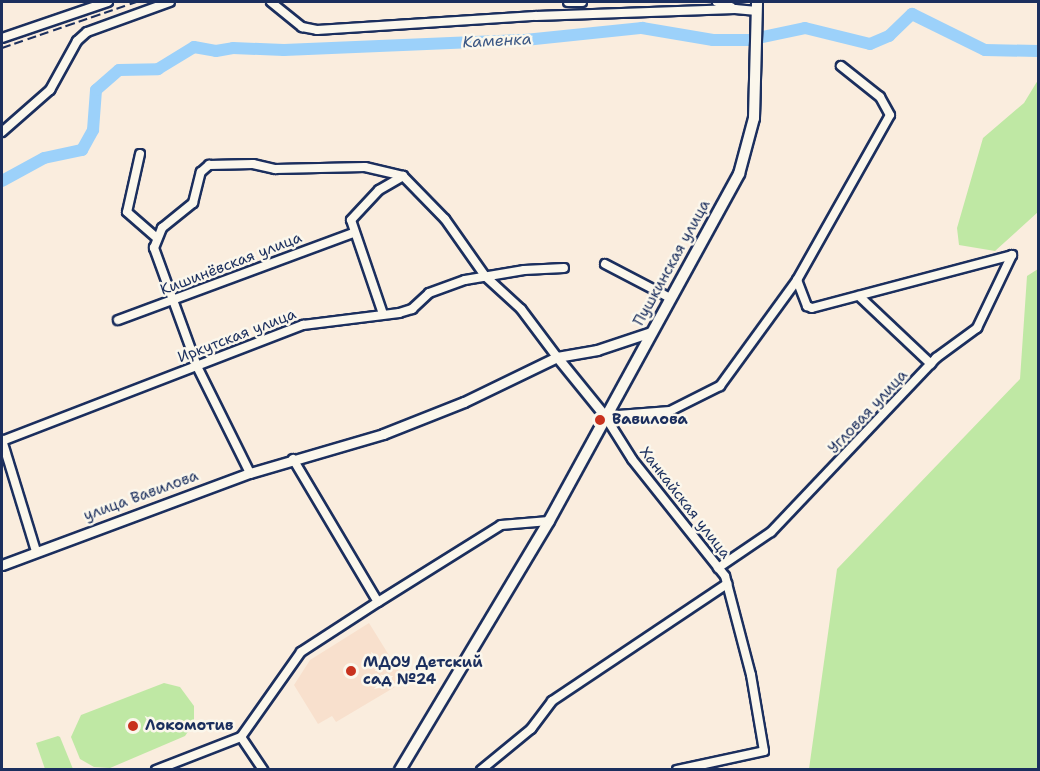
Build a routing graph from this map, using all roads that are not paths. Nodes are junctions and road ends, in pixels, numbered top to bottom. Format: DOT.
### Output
graph roads {
  1 [pos="108,2"];
  2 [pos="170,2"];
  3 [pos="271,2"];
  4 [pos="568,2"];
  5 [pos="582,2"];
  6 [pos="717,2"];
  7 [pos="735,9"];
  8 [pos="757,12"];
  9 [pos="2,38"];
  10 [pos="841,66"];
  11 [pos="2,132"];
  12 [pos="140,154"];
  13 [pos="403,176"];
  14 [pos="353,233"];
  15 [pos="156,237"];
  16 [pos="605,264"];
  17 [pos="564,268"];
  18 [pos="485,276"];
  19 [pos="797,280"];
  20 [pos="859,296"];
  21 [pos="670,298"];
  22 [pos="172,301"];
  23 [pos="382,314"];
  24 [pos="118,320"];
  25 [pos="651,332"];
  26 [pos="557,357"];
  27 [pos="931,364"];
  28 [pos="197,366"];
  29 [pos="605,416"];
  30 [pos="2,440"];
  31 [pos="293,459"];
  32 [pos="250,473"];
  33 [pos="549,521"];
  34 [pos="36,551"];
  35 [pos="2,565"];
  36 [pos="718,568"];
  37 [pos="727,584"];
  38 [pos="378,602"];
  39 [pos="241,737"];
  40 [pos="156,770"];
  41 [pos="263,770"];
  42 [pos="400,770"];
  43 [pos="481,770"];
  44 [pos="677,770"];
  1 -- 9 [label="street"];
  2 -- 11 [label="street"];
  3 -- 7 [label="street"];
  4 -- 5 [label="street"];
  6 -- 7 [label="street"];
  7 -- 8 [label="street"];
  8 -- 21 [label="main road, Пушкинская улица"];
  10 -- 19 [label="street"];
  12 -- 15 [label="street"];
  13 -- 14 [label="street"];
  13 -- 15 [label="street"];
  13 -- 18 [label="street"];
  14 -- 22 [label="street, Кишинёвская улица"];
  14 -- 23 [label="street"];
  15 -- 22 [label="street"];
  16 -- 21 [label="street"];
  17 -- 18 [label="street, Иркутская улица"];
  18 -- 23 [label="street, Иркутская улица"];
  18 -- 26 [label="street"];
  19 -- 20 [label="street"];
  19 -- 29 [label="street"];
  20 -- 27 [label="street"];
  20 -- 27 [label="street, Угловая улица"];
  21 -- 25 [label="main road, Пушкинская улица"];
  22 -- 24 [label="street, Кишинёвская улица"];
  22 -- 28 [label="street"];
  23 -- 28 [label="street, Иркутская улица"];
  25 -- 26 [label="street, улица Вавилова"];
  25 -- 29 [label="main road, Пушкинская улица"];
  26 -- 29 [label="street"];
  26 -- 31 [label="street, улица Вавилова"];
  27 -- 36 [label="street, Угловая улица"];
  28 -- 30 [label="street, Иркутская улица"];
  28 -- 32 [label="street"];
  29 -- 33 [label="main road, Пушкинская улица"];
  29 -- 36 [label="street, Ханкайская улица"];
  30 -- 34 [label="street"];
  31 -- 32 [label="street, улица Вавилова"];
  31 -- 38 [label="street"];
  32 -- 34 [label="street, улица Вавилова"];
  33 -- 38 [label="street"];
  33 -- 42 [label="main road, Пушкинская улица"];
  34 -- 35 [label="street, улица Вавилова"];
  36 -- 37 [label="street, Ханкайская улица"];
  37 -- 43 [label="street"];
  37 -- 44 [label="street, Ханкайская улица"];
  38 -- 39 [label="street"];
  39 -- 40 [label="street"];
  39 -- 41 [label="street"];
}
